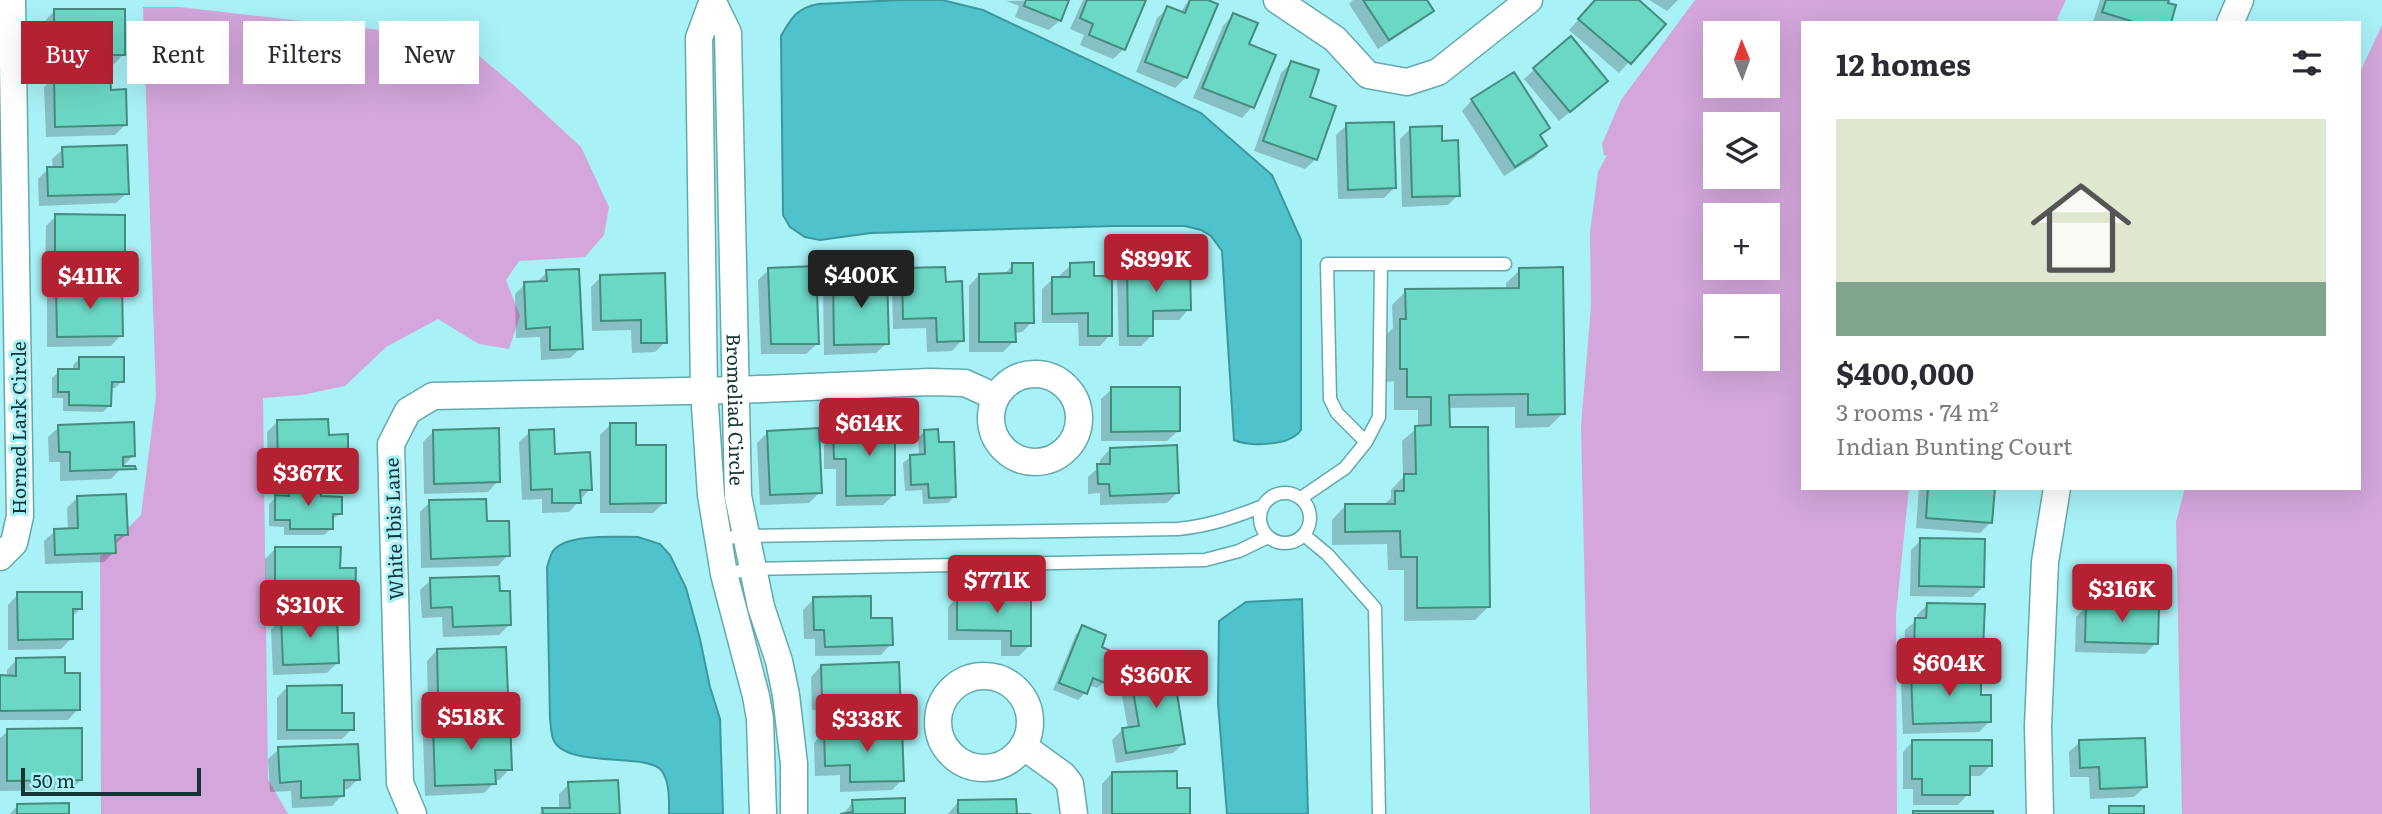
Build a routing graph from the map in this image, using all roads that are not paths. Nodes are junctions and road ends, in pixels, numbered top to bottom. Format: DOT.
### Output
graph roads {
  1 [pos="12,0"];
  2 [pos="1277,0"];
  3 [pos="1529,0"];
  4 [pos="2240,0"];
  5 [pos="710,1"];
  6 [pos="2231,21"];
  7 [pos="7,125"];
  8 [pos="1381,264"];
  9 [pos="1505,264"];
  10 [pos="737,390"];
  11 [pos="704,391"];
  12 [pos="996,397"];
  13 [pos="1366,442"];
  14 [pos="2057,490"];
  15 [pos="1301,498"];
  16 [pos="1264,506"];
  17 [pos="1304,535"];
  18 [pos="746,537"];
  19 [pos="1268,537"];
  20 [pos="717,539"];
  21 [pos="0,557"];
  22 [pos="752,569"];
  23 [pos="724,574"];
  24 [pos="1023,746"];
  25 [pos="413,814"];
  26 [pos="764,814"];
  27 [pos="794,814"];
  28 [pos="1074,814"];
  29 [pos="1379,814"];
  30 [pos="2040,814"];
  1 -- 7 [label="street, Horned Lark Circle"];
  2 -- 3 [label="street"];
  4 -- 6 [label="street"];
  5 -- 10 [label="street, Bromeliad Circle"];
  5 -- 11 [label="street, Bromeliad Circle"];
  7 -- 21 [label="street, Horned Lark Circle"];
  8 -- 9 [label="lane"];
  8 -- 13 [label="lane"];
  8 -- 13 [label="lane"];
  10 -- 11 [label="street, White Ibis Lane"];
  10 -- 12 [label="street, White Ibis Lane"];
  10 -- 18 [label="street, Bromeliad Circle"];
  11 -- 20 [label="street, Bromeliad Circle"];
  11 -- 25 [label="street, White Ibis Lane"];
  13 -- 15 [label="lane"];
  14 -- 30 [label="street"];
  15 -- 16 [label="lane"];
  15 -- 17 [label="lane"];
  16 -- 18 [label="lane"];
  16 -- 19 [label="lane"];
  17 -- 19 [label="lane"];
  17 -- 29 [label="lane"];
  18 -- 20 [label="lane"];
  18 -- 22 [label="street, Bromeliad Circle"];
  19 -- 22 [label="lane"];
  20 -- 23 [label="street, Bromeliad Circle"];
  22 -- 23 [label="lane"];
  22 -- 27 [label="street, Bromeliad Circle"];
  23 -- 26 [label="street, Bromeliad Circle"];
  24 -- 28 [label="street"];
}
